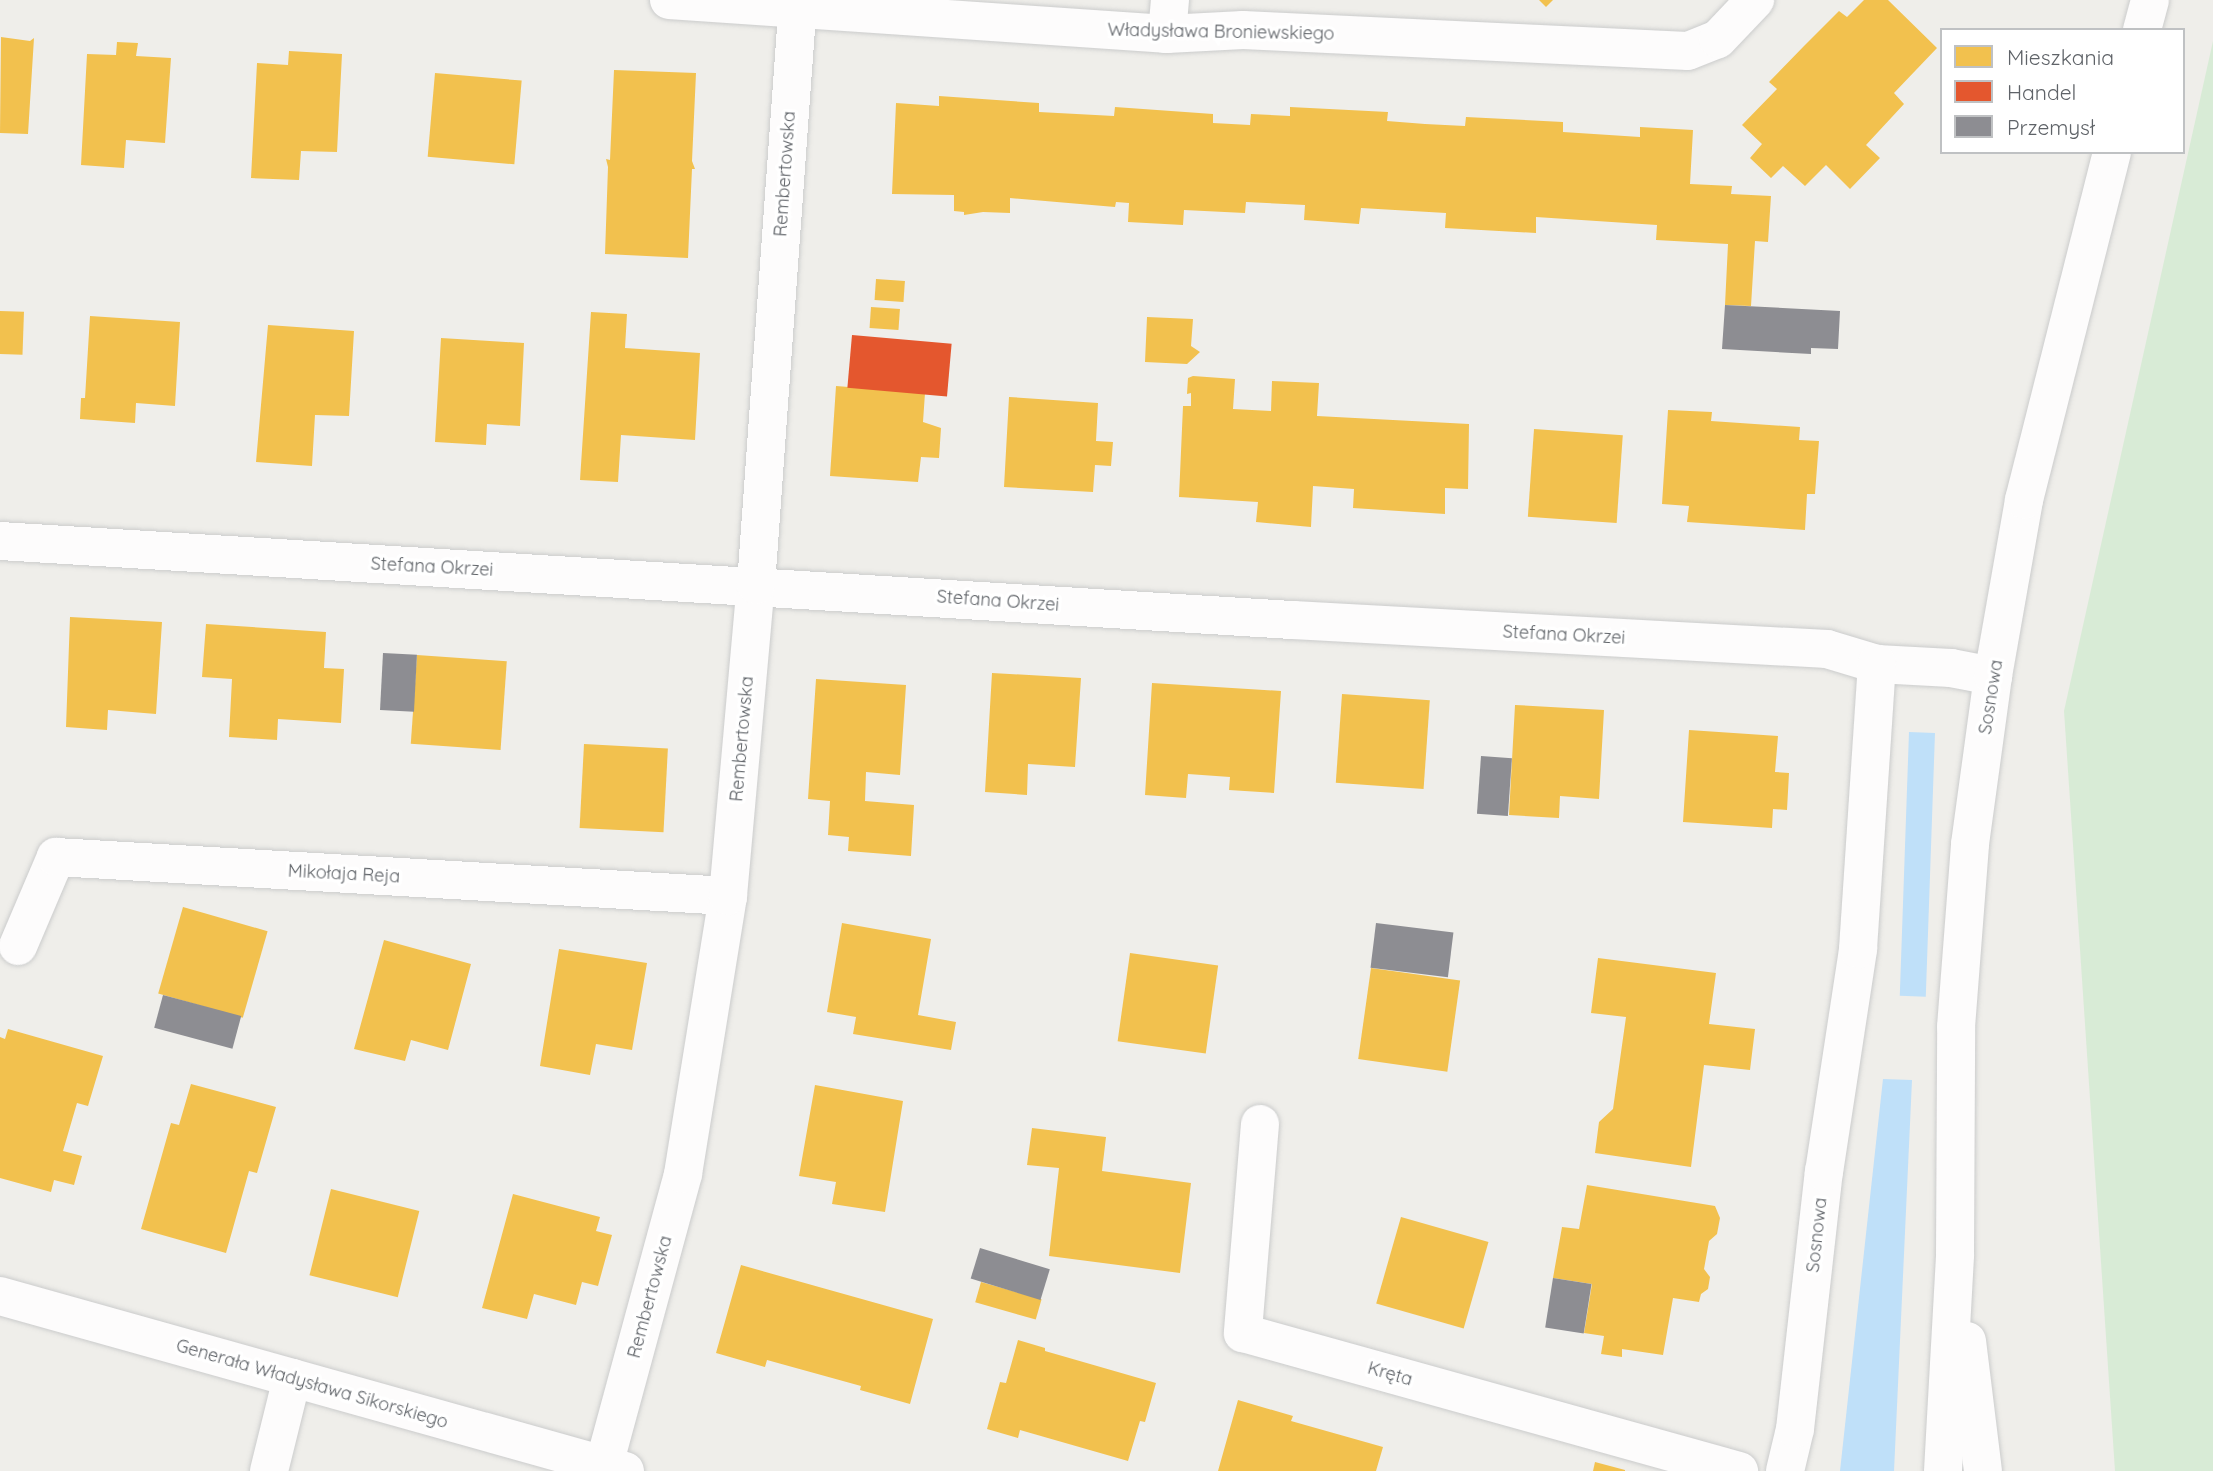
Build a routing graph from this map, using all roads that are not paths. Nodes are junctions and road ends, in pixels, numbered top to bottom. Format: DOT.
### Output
graph roads {
  1 [pos="669,0"];
  2 [pos="1755,0"];
  3 [pos="2150,0"];
  4 [pos="797,5"];
  5 [pos="1169,17"];
  6 [pos="2143,28"];
  7 [pos="2111,154"];
  8 [pos="0,541"];
  9 [pos="756,585"];
  10 [pos="1877,664"];
  11 [pos="1993,676"];
  12 [pos="728,896"];
  13 [pos="18,946"];
  14 [pos="1260,1124"];
  15 [pos="1955,1254"];
  16 [pos="0,1296"];
  17 [pos="292,1378"];
  18 [pos="614,1468"];
  19 [pos="269,1471"];
  20 [pos="1739,1471"];
  21 [pos="1785,1471"];
  22 [pos="1943,1471"];
  23 [pos="1983,1471"];
  1 -- 4 [label="street, Władysława Broniewskiego"];
  2 -- 5 [label="street, Władysława Broniewskiego"];
  3 -- 6 [label="street"];
  4 -- 5 [label="street, Władysława Broniewskiego"];
  4 -- 9 [label="street, Rembertowska"];
  7 -- 11 [label="street, Sosnowa"];
  8 -- 9 [label="street, Stefana Okrzei"];
  9 -- 10 [label="street, Stefana Okrzei"];
  9 -- 12 [label="street, Rembertowska"];
  10 -- 11 [label="street, Stefana Okrzei"];
  10 -- 21 [label="street, Sosnowa"];
  11 -- 15 [label="street, Sosnowa"];
  12 -- 13 [label="street, Mikołaja Reja"];
  12 -- 18 [label="street, Rembertowska"];
  14 -- 20 [label="street, Kręta"];
  15 -- 22 [label="street, Sosnowa"];
  15 -- 23 [label="street, Sosnowa"];
  16 -- 17 [label="street, Generała Władysława Sikorskiego"];
  17 -- 18 [label="street, Generała Władysława Sikorskiego"];
  17 -- 19 [label="street"];
}
